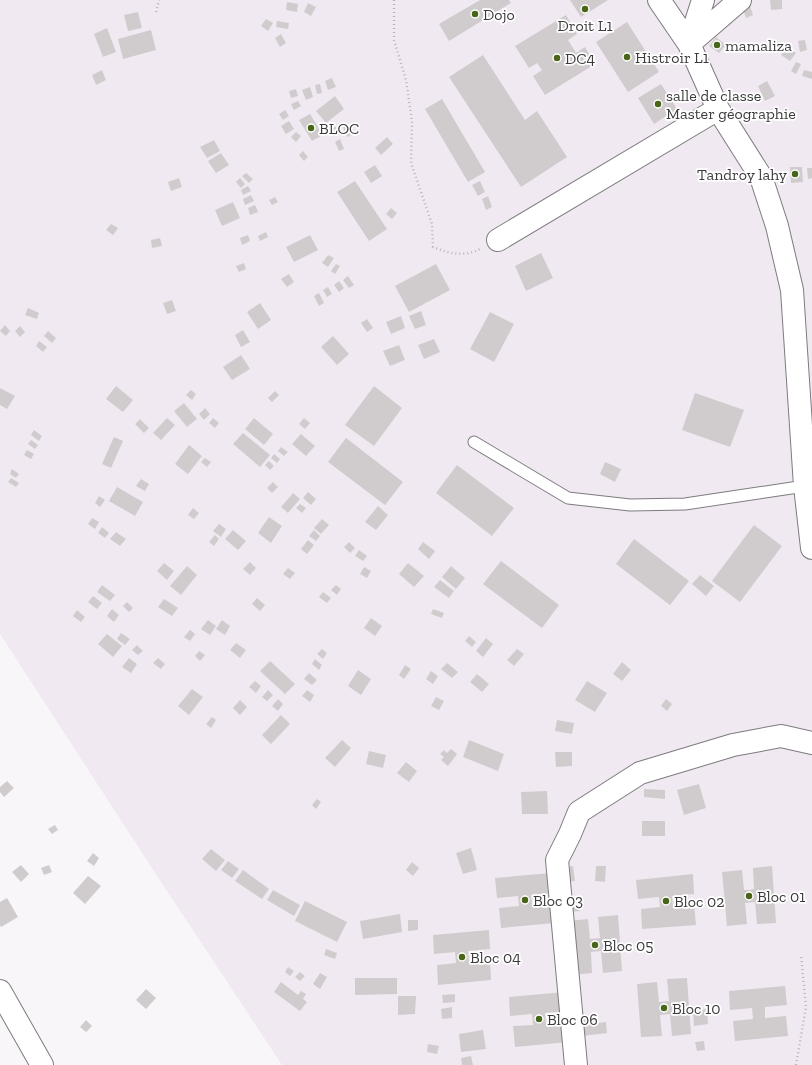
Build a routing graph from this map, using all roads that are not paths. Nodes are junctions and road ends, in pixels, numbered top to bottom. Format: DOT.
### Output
graph roads {
  1 [pos="658,0"];
  2 [pos="703,0"];
  3 [pos="740,0"];
  4 [pos="689,44"];
  5 [pos="718,109"];
  6 [pos="498,240"];
  7 [pos="474,442"];
  8 [pos="805,486"];
  9 [pos="812,548"];
  10 [pos="812,743"];
  11 [pos="0,991"];
  12 [pos="42,1065"];
  13 [pos="576,1065"];
  1 -- 4 [label="street"];
  2 -- 4 [label="street"];
  3 -- 4 [label="street"];
  4 -- 5 [label="street"];
  5 -- 6 [label="street"];
  5 -- 8 [label="street"];
  7 -- 8 [label="lane"];
  8 -- 9 [label="street"];
  10 -- 13 [label="street"];
  11 -- 12 [label="street"];
}
